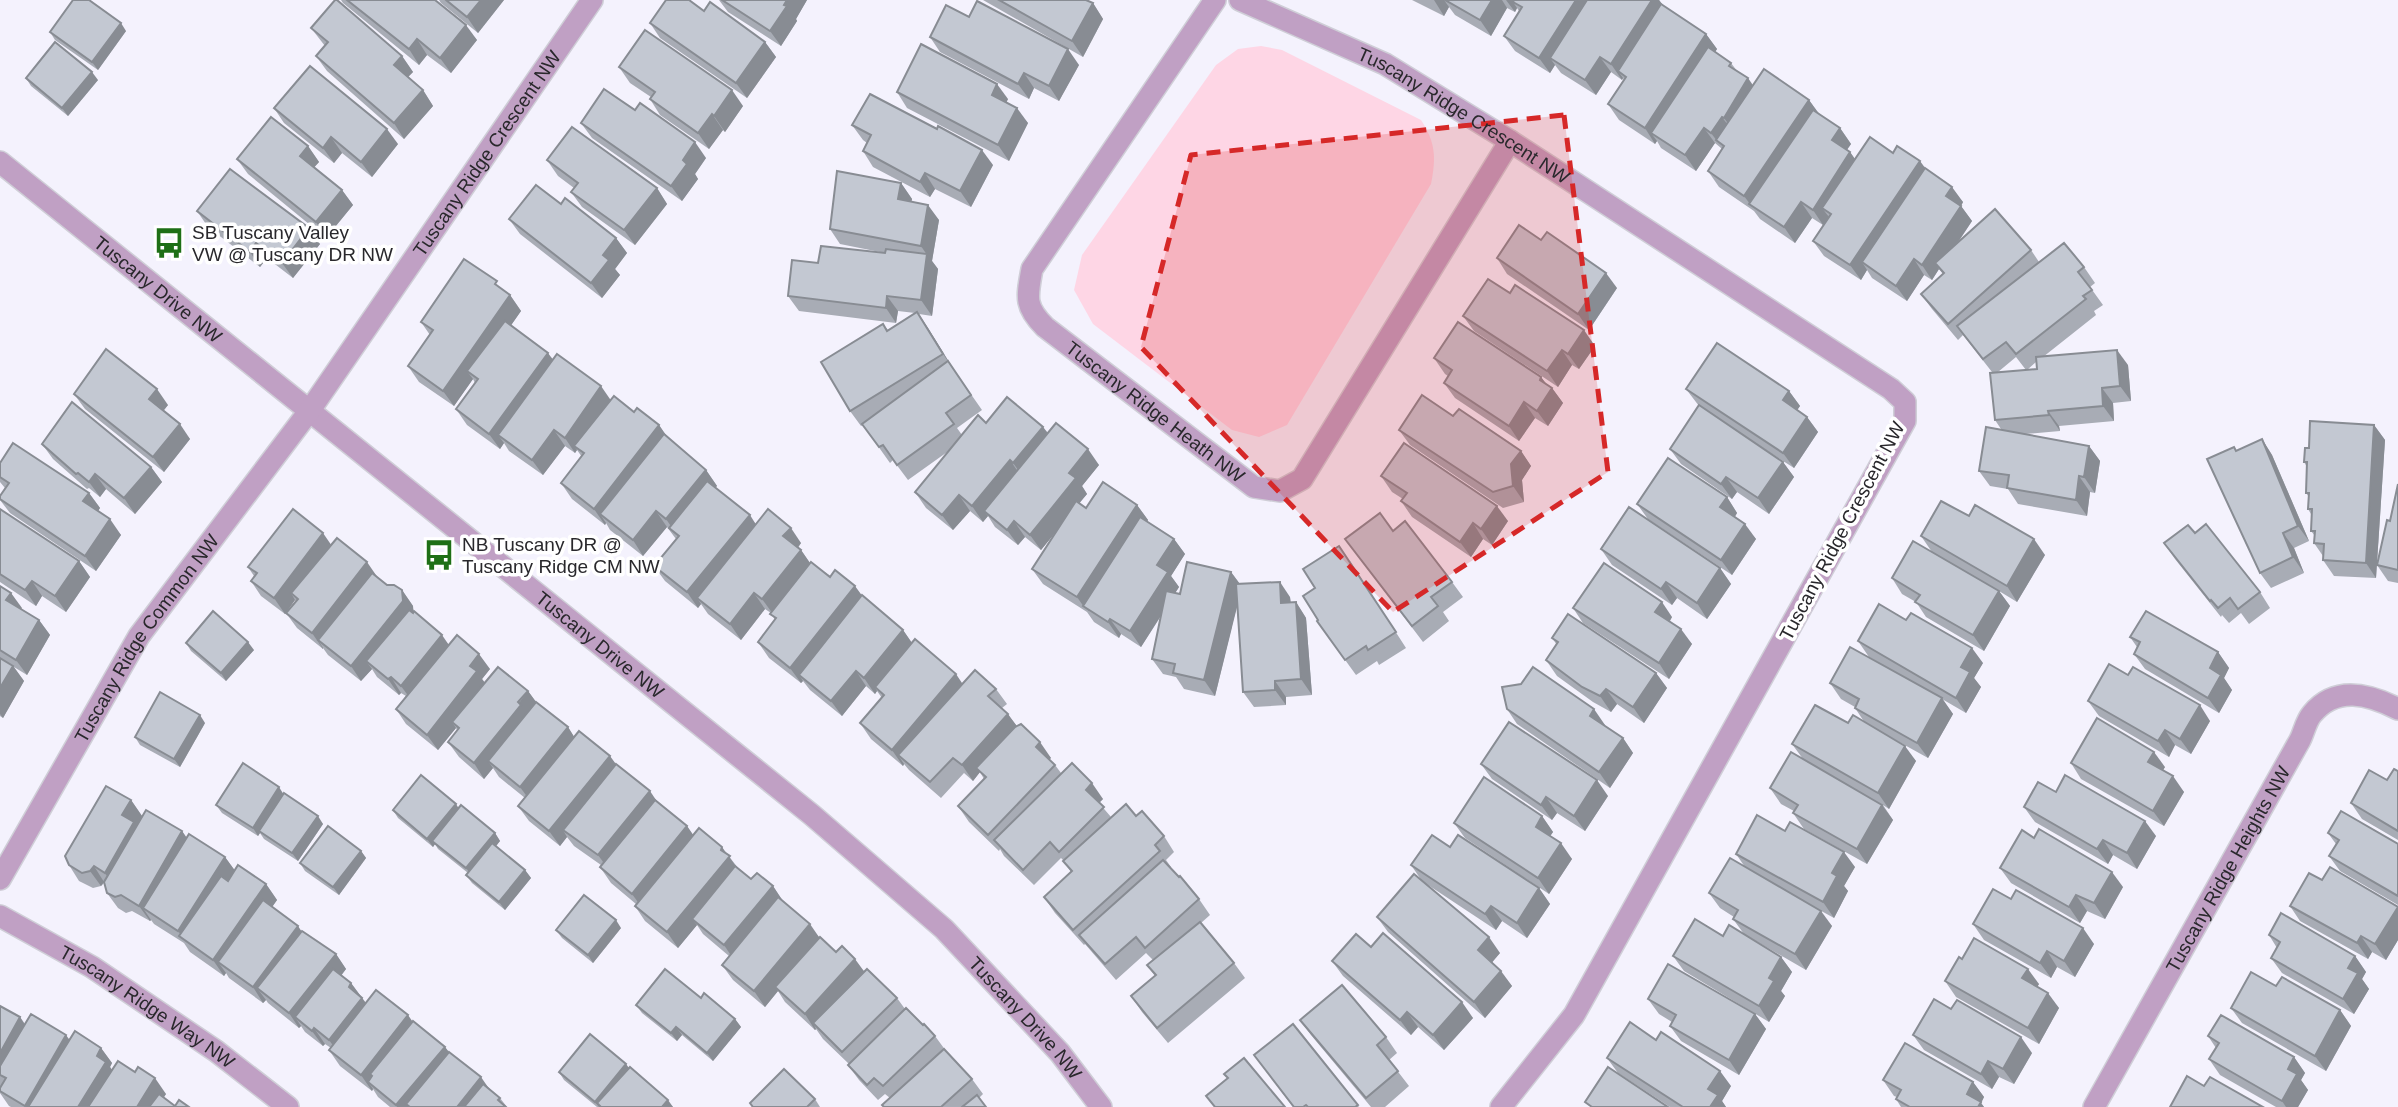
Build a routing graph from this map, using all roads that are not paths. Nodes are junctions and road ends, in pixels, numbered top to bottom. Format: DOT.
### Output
graph roads {
  1 [pos="592,0"];
  2 [pos="1215,0"];
  3 [pos="1240,0"];
  4 [pos="1510,141"];
  5 [pos="0,162"];
  6 [pos="310,410"];
  7 [pos="2398,709"];
  8 [pos="0,879"];
  9 [pos="0,916"];
  10 [pos="288,1107"];
  11 [pos="1101,1107"];
  12 [pos="1501,1107"];
  13 [pos="2094,1107"];
  1 -- 6 [label="street, Tuscany Ridge Crescent NW"];
  2 -- 4 [label="street, Tuscany Ridge Heath NW"];
  3 -- 4 [label="street, Tuscany Ridge Crescent NW"];
  4 -- 12 [label="street, Tuscany Ridge Crescent NW"];
  5 -- 6 [label="street, Tuscany Drive NW"];
  6 -- 8 [label="street, Tuscany Ridge Common NW"];
  6 -- 11 [label="street, Tuscany Drive NW"];
  7 -- 13 [label="street, Tuscany Ridge Heights NW"];
  9 -- 10 [label="street, Tuscany Ridge Way NW"];
}
